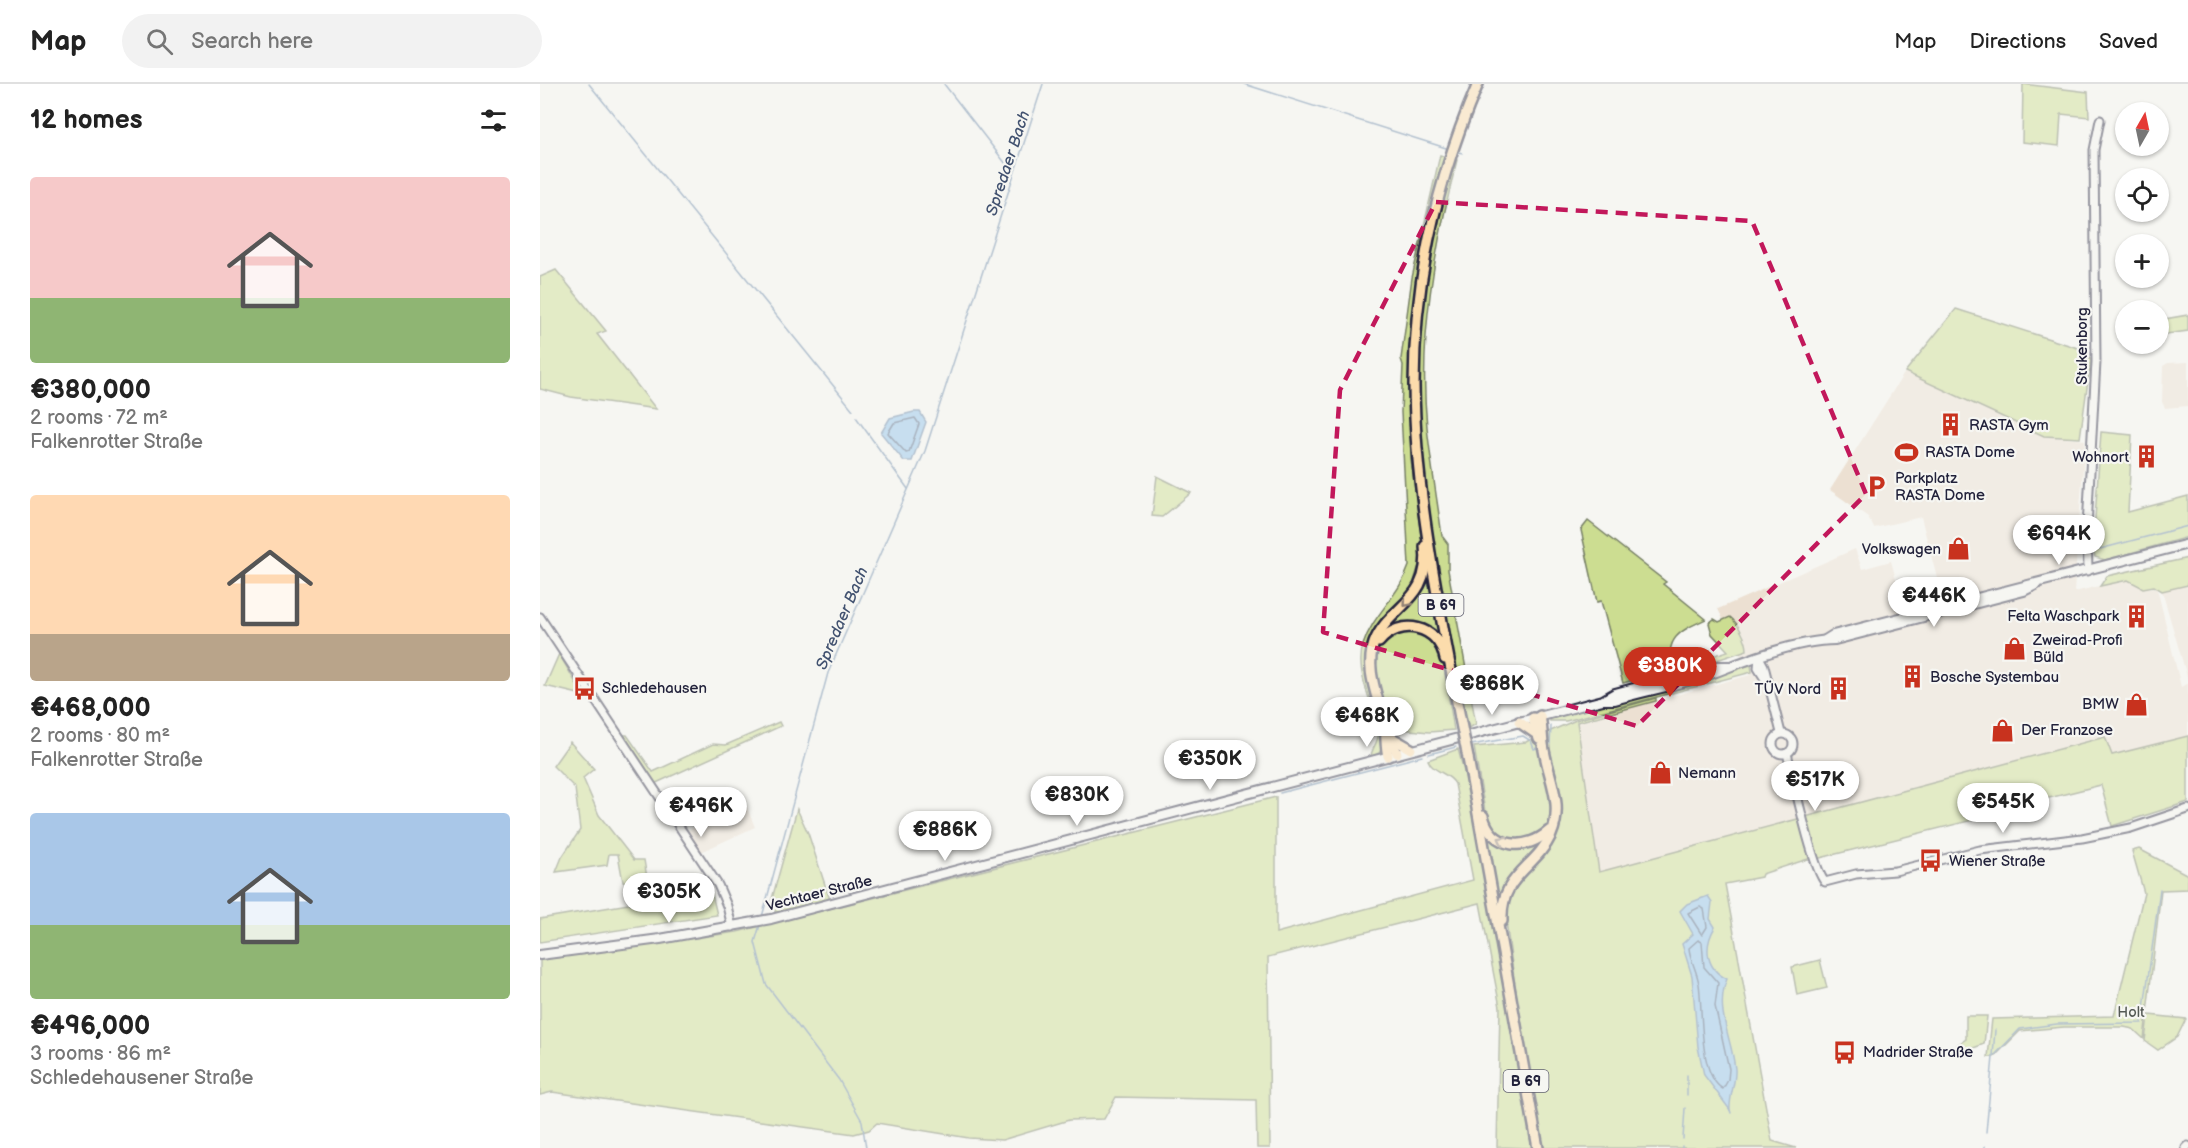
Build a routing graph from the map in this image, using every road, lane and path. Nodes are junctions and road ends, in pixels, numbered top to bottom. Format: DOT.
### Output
graph roads {
  1 [pos="1478,84"];
  2 [pos="2100,120"];
  3 [pos="1424,508"];
  4 [pos="2188,544"];
  5 [pos="2088,571"];
  6 [pos="540,617"];
  7 [pos="1759,657"];
  8 [pos="1371,658"];
  9 [pos="1458,703"];
  10 [pos="1537,717"];
  11 [pos="1519,722"];
  12 [pos="1385,726"];
  13 [pos="1780,734"];
  14 [pos="1538,735"];
  15 [pos="1392,738"];
  16 [pos="1543,745"];
  17 [pos="1411,749"];
  18 [pos="1787,753"];
  19 [pos="1392,754"];
  20 [pos="1470,771"];
  21 [pos="2188,809"];
  22 [pos="1553,827"];
  23 [pos="732,927"];
  24 [pos="540,955"];
  25 [pos="1506,964"];
  26 [pos="1537,1147"];
  1 -- 3 [label="main road, B 69"];
  2 -- 5 [label="street, Stukenborg"];
  3 -- 8 [label="main road, one-way"];
  3 -- 9 [label="main road, B 69"];
  4 -- 5 [label="main road, Vechtaer Straße"];
  5 -- 7 [label="main road, Vechtaer Straße"];
  6 -- 23 [label="street"];
  7 -- 10 [label="main road, Vechtaer Straße"];
  7 -- 13 [label="street"];
  8 -- 9 [label="main road"];
  8 -- 12 [label="main road"];
  9 -- 20 [label="main road, B 69, bridge"];
  10 -- 11 [label="main road, Vechtaer Straße"];
  10 -- 14 [label="main road"];
  10 -- 16 [label="main road"];
  11 -- 14 [label="main road"];
  11 -- 17 [label="main road, Vechtaer Straße"];
  12 -- 15 [label="main road"];
  12 -- 19 [label="main road"];
  13 -- 18 [label="street"];
  13 -- 18 [label="street"];
  14 -- 16 [label="main road"];
  15 -- 17 [label="main road"];
  15 -- 19 [label="main road"];
  16 -- 22 [label="main road"];
  17 -- 19 [label="main road, Vechtaer Straße"];
  18 -- 21 [label="street"];
  19 -- 23 [label="main road, Vechtaer Straße"];
  22 -- 20 [label="main road, one-way"];
  20 -- 25 [label="main road, B 69"];
  22 -- 25 [label="main road"];
  23 -- 24 [label="main road, Vechtaer Straße"];
  25 -- 26 [label="main road, B 69"];
}
